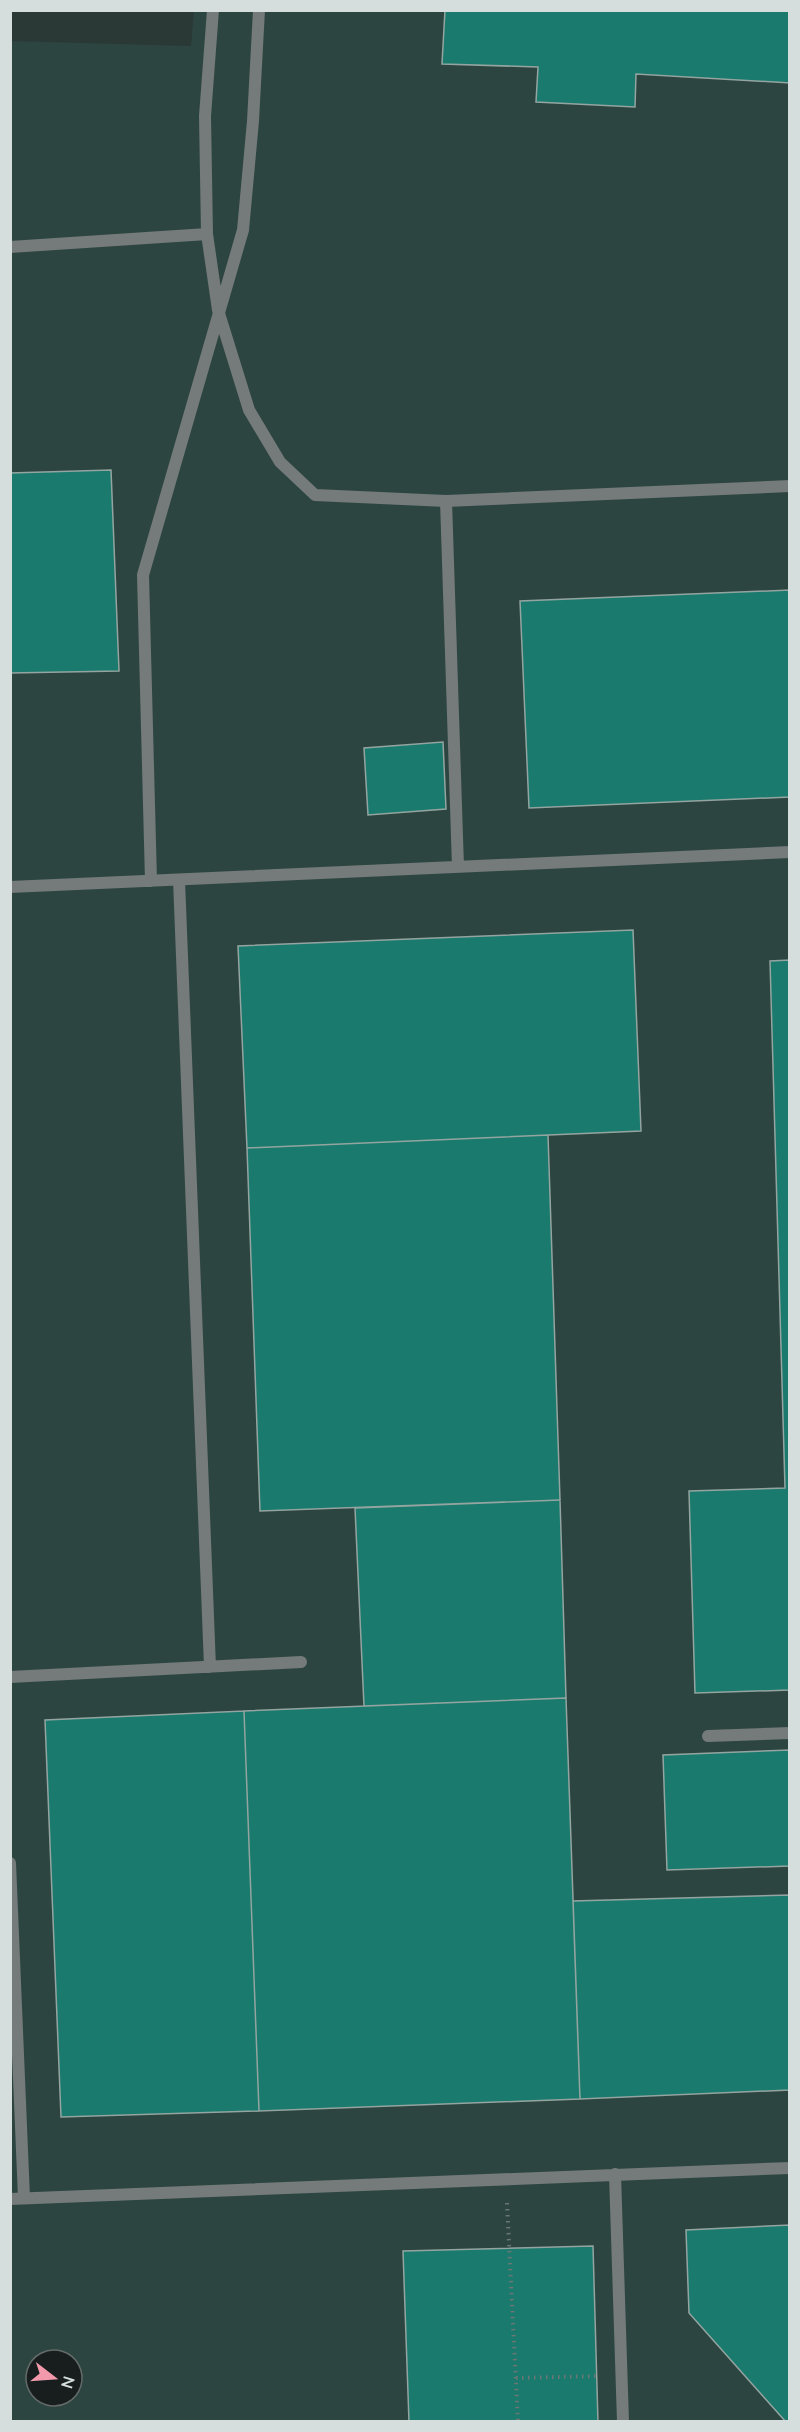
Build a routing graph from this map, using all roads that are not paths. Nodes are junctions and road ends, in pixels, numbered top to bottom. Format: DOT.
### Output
graph roads {
  1 [pos="213,10"];
  2 [pos="259,10"];
  3 [pos="207,234"];
  4 [pos="10,247"];
  5 [pos="218,310"];
  6 [pos="789,486"];
  7 [pos="446,501"];
  8 [pos="789,852"];
  9 [pos="458,867"];
  10 [pos="179,880"];
  11 [pos="151,881"];
  12 [pos="10,887"];
  13 [pos="301,1662"];
  14 [pos="210,1667"];
  15 [pos="10,1677"];
  16 [pos="789,1733"];
  17 [pos="708,1736"];
  18 [pos="10,1863"];
  19 [pos="789,2168"];
  20 [pos="615,2174"];
  21 [pos="24,2198"];
  22 [pos="10,2199"];
  23 [pos="623,2421"];
  1 -- 3 [label="lane"];
  2 -- 5 [label="lane"];
  3 -- 4 [label="lane"];
  3 -- 5 [label="lane"];
  5 -- 7 [label="lane"];
  5 -- 11 [label="lane"];
  6 -- 7 [label="lane"];
  7 -- 9 [label="lane"];
  8 -- 9 [label="lane"];
  9 -- 10 [label="lane"];
  10 -- 11 [label="lane"];
  10 -- 14 [label="lane"];
  11 -- 12 [label="lane"];
  13 -- 14 [label="lane"];
  14 -- 15 [label="lane"];
  16 -- 17 [label="lane"];
  18 -- 21 [label="lane"];
  19 -- 20 [label="lane"];
  20 -- 21 [label="lane"];
  20 -- 23 [label="lane"];
  21 -- 22 [label="lane"];
}
